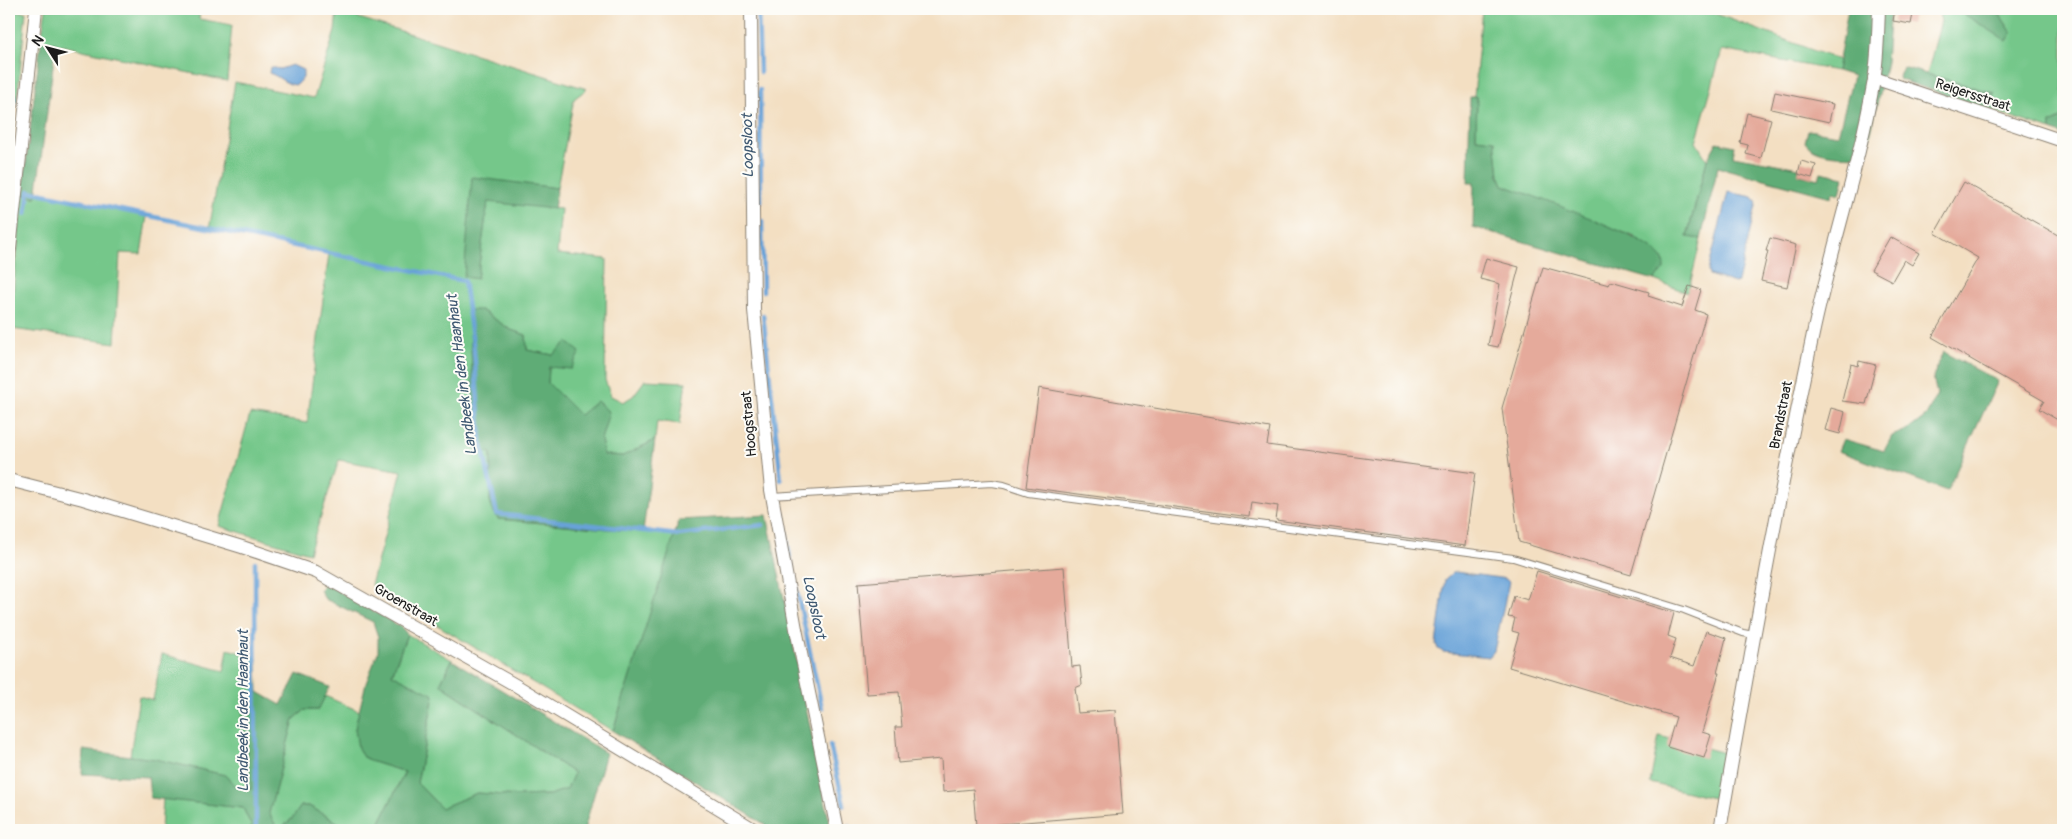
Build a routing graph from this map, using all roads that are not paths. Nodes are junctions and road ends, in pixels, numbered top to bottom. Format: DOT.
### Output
graph roads {
  1 [pos="36,9"];
  2 [pos="751,9"];
  3 [pos="1879,9"];
  4 [pos="1874,78"];
  5 [pos="2063,141"];
  6 [pos="9,258"];
  7 [pos="9,480"];
  8 [pos="772,496"];
  9 [pos="1754,635"];
  10 [pos="755,830"];
  11 [pos="837,830"];
  12 [pos="1720,830"];
  1 -- 6 [label="street"];
  2 -- 8 [label="street, Hoogstraat"];
  3 -- 4 [label="street, Brandstraat"];
  4 -- 5 [label="street, Reigersstraat"];
  4 -- 9 [label="street, Brandstraat"];
  7 -- 10 [label="street, Groenstraat"];
  8 -- 9 [label="lane"];
  8 -- 11 [label="street, Hoogstraat"];
  9 -- 12 [label="street, Brandstraat"];
}
